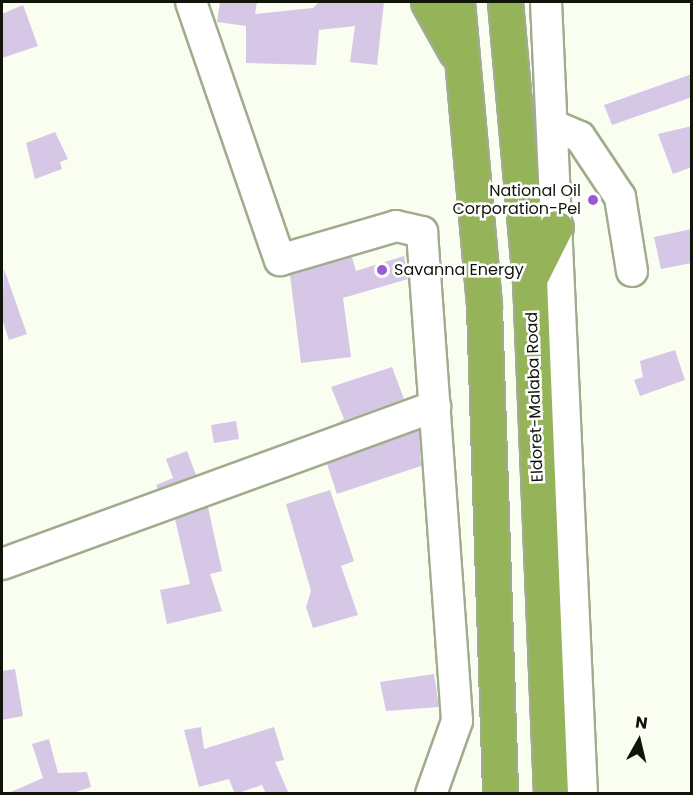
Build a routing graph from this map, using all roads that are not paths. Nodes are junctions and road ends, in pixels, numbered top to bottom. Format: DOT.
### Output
graph roads {
  1 [pos="191,2"];
  2 [pos="428,2"];
  3 [pos="457,2"];
  4 [pos="505,2"];
  5 [pos="546,2"];
  6 [pos="465,69"];
  7 [pos="552,124"];
  8 [pos="556,227"];
  9 [pos="633,271"];
  10 [pos="530,280"];
  11 [pos="435,406"];
  12 [pos="2,564"];
  13 [pos="431,794"];
  14 [pos="500,794"];
  15 [pos="551,794"];
  16 [pos="582,794"];
  1 -- 11 [label="street"];
  2 -- 6 [label="highway"];
  3 -- 6 [label="highway"];
  4 -- 10 [label="highway, Eldoret-Malaba Road"];
  5 -- 7 [label="street, Eldoret-Malaba Road"];
  6 -- 14 [label="highway"];
  7 -- 8 [label="street, Eldoret-Malaba Road"];
  7 -- 9 [label="street"];
  8 -- 10 [label="highway"];
  8 -- 16 [label="street, Eldoret-Malaba Road"];
  10 -- 15 [label="highway, Eldoret-Malaba Road"];
  11 -- 12 [label="street"];
  11 -- 13 [label="street"];
}
